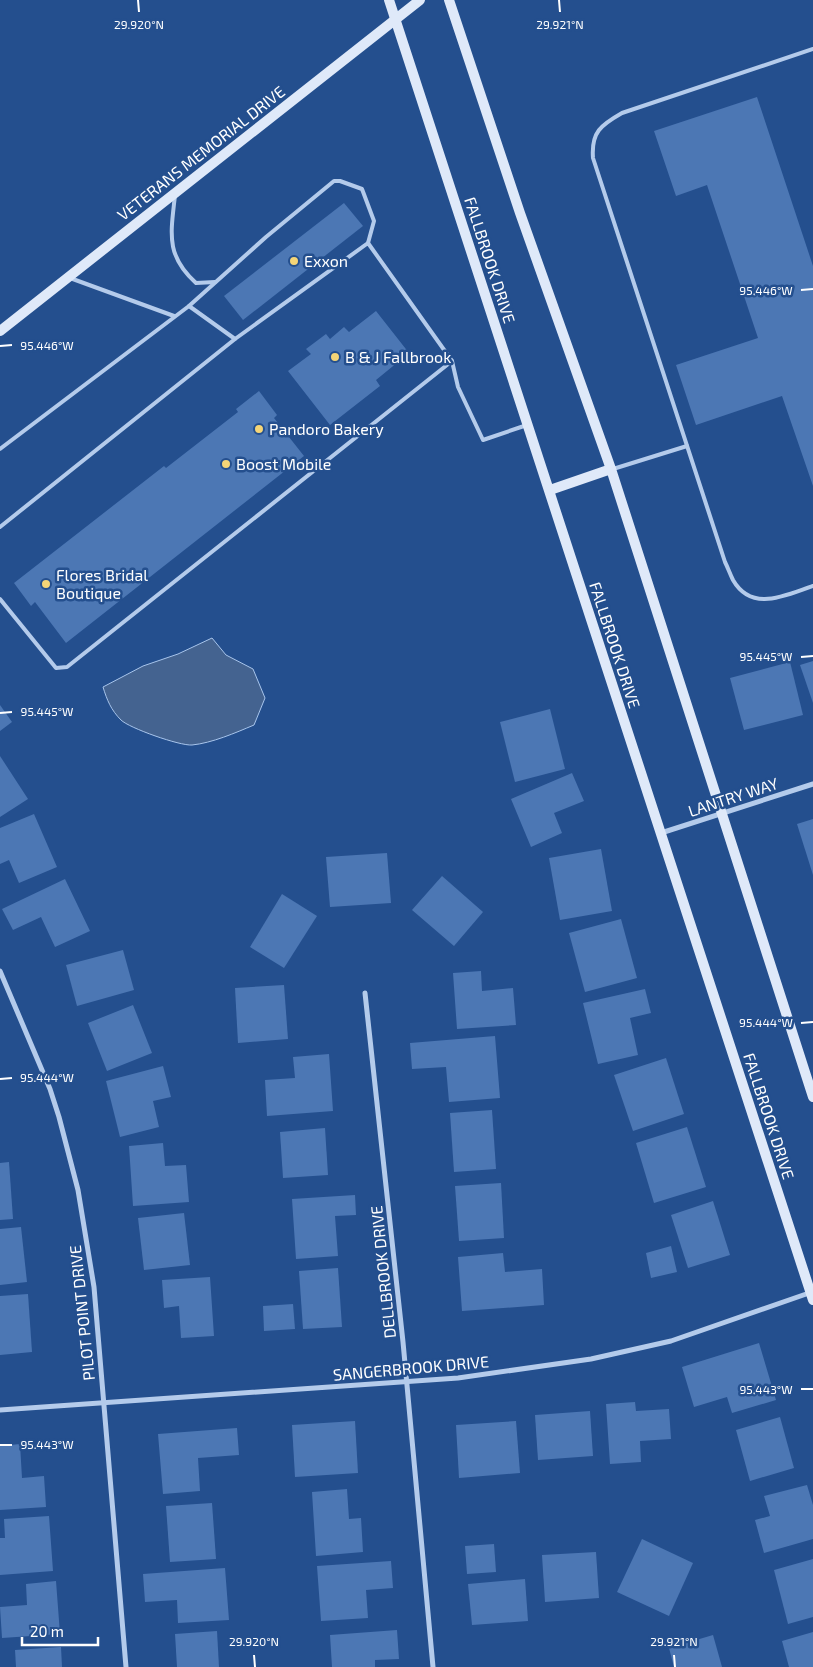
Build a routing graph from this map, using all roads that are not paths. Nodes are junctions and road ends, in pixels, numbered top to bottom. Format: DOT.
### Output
graph roads {
  1 [pos="389,0"];
  2 [pos="420,0"];
  3 [pos="449,0"];
  4 [pos="396,18"];
  5 [pos="813,49"];
  6 [pos="176,192"];
  7 [pos="368,243"];
  8 [pos="68,277"];
  9 [pos="215,282"];
  10 [pos="188,306"];
  11 [pos="174,316"];
  12 [pos="0,331"];
  13 [pos="236,339"];
  14 [pos="452,361"];
  15 [pos="528,425"];
  16 [pos="687,446"];
  17 [pos="0,449"];
  18 [pos="610,470"];
  19 [pos="550,490"];
  20 [pos="0,527"];
  21 [pos="813,586"];
  22 [pos="0,599"];
  23 [pos="813,784"];
  24 [pos="721,814"];
  25 [pos="660,834"];
  26 [pos="0,971"];
  27 [pos="365,993"];
  28 [pos="813,1097"];
  29 [pos="812,1295"];
  30 [pos="406,1381"];
  31 [pos="104,1403"];
  32 [pos="0,1410"];
  33 [pos="126,1667"];
  34 [pos="433,1667"];
  1 -- 4 [label="main road, FALLBROOK DRIVE"];
  2 -- 4 [label="main road, VETERANS MEMORIAL DRIVE"];
  3 -- 18 [label="main road"];
  4 -- 6 [label="main road, VETERANS MEMORIAL DRIVE"];
  4 -- 15 [label="main road, FALLBROOK DRIVE"];
  5 -- 16 [label="lane"];
  6 -- 8 [label="main road, VETERANS MEMORIAL DRIVE"];
  6 -- 9 [label="lane"];
  7 -- 9 [label="lane"];
  7 -- 13 [label="lane"];
  7 -- 14 [label="lane"];
  8 -- 11 [label="lane"];
  8 -- 12 [label="main road, VETERANS MEMORIAL DRIVE"];
  9 -- 10 [label="lane"];
  10 -- 11 [label="lane"];
  10 -- 13 [label="lane"];
  11 -- 17 [label="lane"];
  13 -- 20 [label="lane"];
  14 -- 15 [label="lane"];
  14 -- 22 [label="lane"];
  15 -- 19 [label="main road, FALLBROOK DRIVE"];
  16 -- 18 [label="lane"];
  16 -- 21 [label="lane"];
  18 -- 19 [label="main road"];
  18 -- 24 [label="main road"];
  19 -- 25 [label="main road, FALLBROOK DRIVE"];
  23 -- 24 [label="street, LANTRY WAY"];
  24 -- 25 [label="street, LANTRY WAY"];
  24 -- 28 [label="main road"];
  25 -- 29 [label="main road, FALLBROOK DRIVE"];
  26 -- 31 [label="street, PILOT POINT DRIVE"];
  27 -- 30 [label="street, DELLBROOK DRIVE"];
  29 -- 30 [label="street, SANGERBROOK DRIVE"];
  30 -- 31 [label="street, SANGERBROOK DRIVE"];
  30 -- 34 [label="street, DELLBROOK DRIVE"];
  31 -- 32 [label="street, SANGERBROOK DRIVE"];
  31 -- 33 [label="street, PILOT POINT DRIVE"];
}
